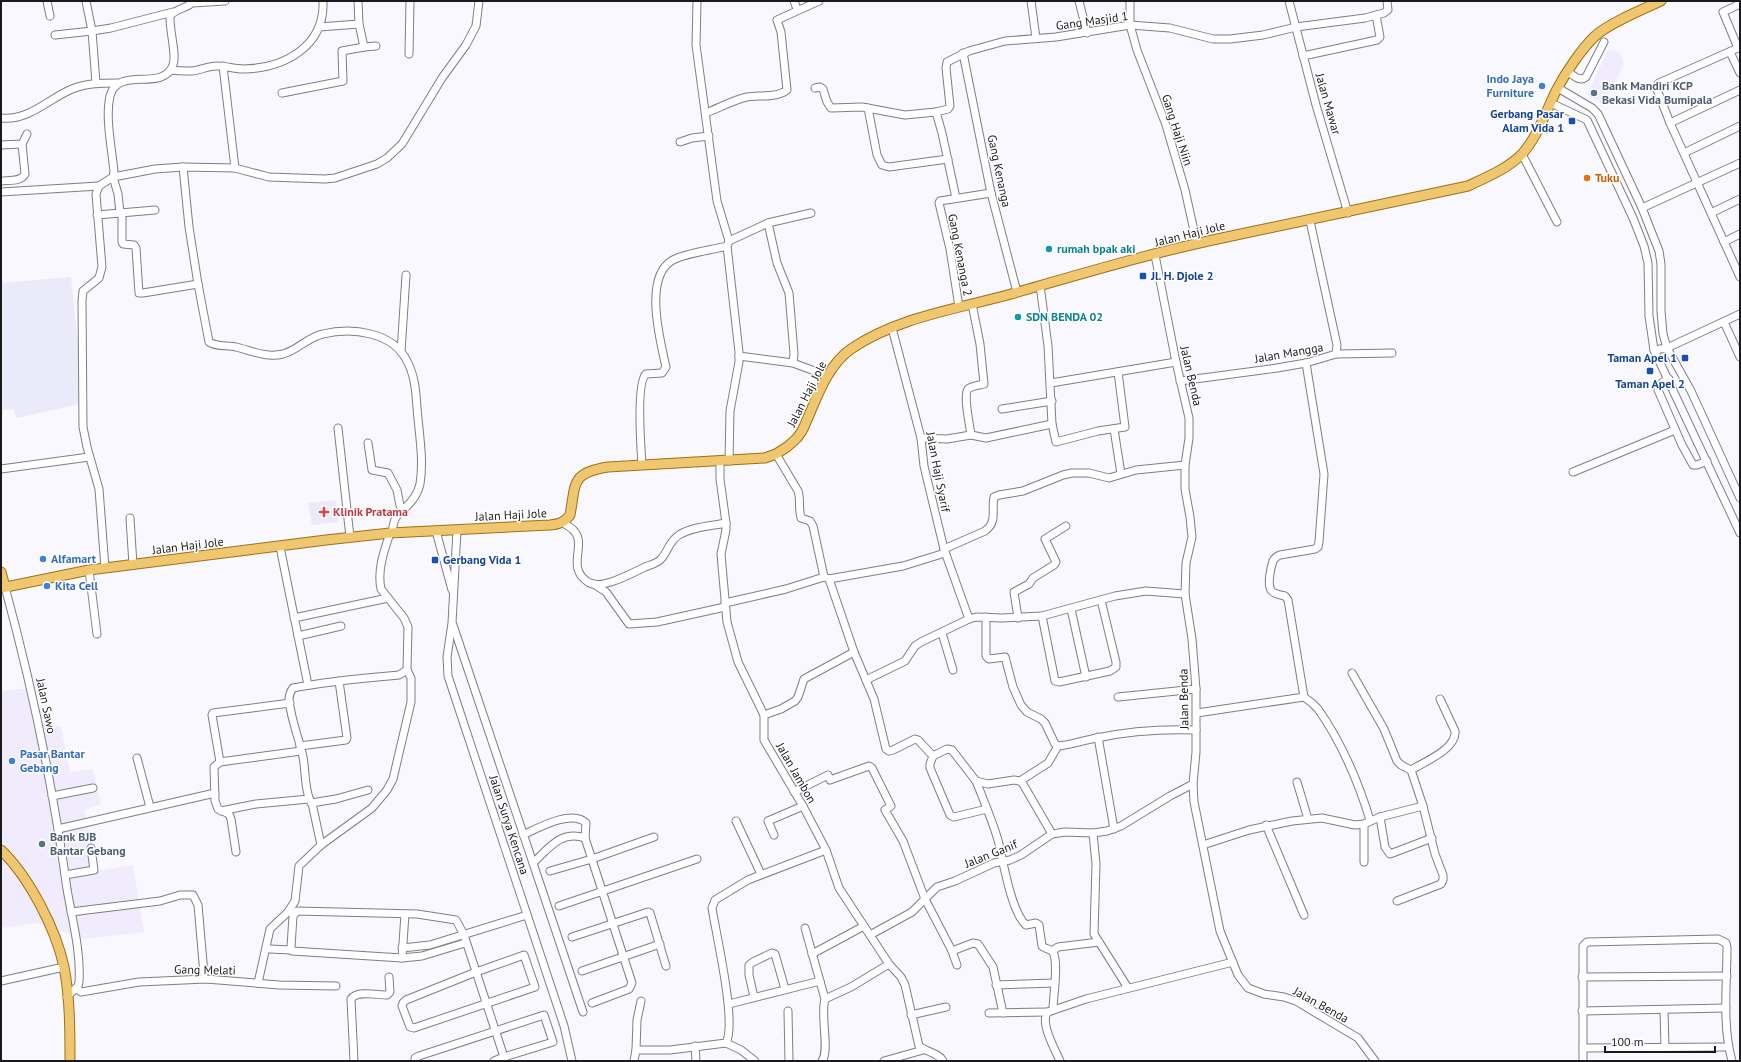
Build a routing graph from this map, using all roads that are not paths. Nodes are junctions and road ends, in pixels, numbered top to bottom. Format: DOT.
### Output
graph roads {
  1 [pos="47,1"];
  2 [pos="86,1"];
  3 [pos="225,1"];
  4 [pos="323,1"];
  5 [pos="358,1"];
  6 [pos="410,1"];
  7 [pos="479,1"];
  8 [pos="697,1"];
  9 [pos="794,1"];
  10 [pos="819,1"];
  11 [pos="1031,1"];
  12 [pos="1079,1"];
  13 [pos="1130,1"];
  14 [pos="1289,1"];
  15 [pos="1387,1"];
  16 [pos="1661,1"];
  17 [pos="193,2"];
  18 [pos="1740,4"];
  19 [pos="797,10"];
  20 [pos="173,12"];
  21 [pos="1376,15"];
  22 [pos="50,16"];
  23 [pos="359,24"];
  24 [pos="1130,25"];
  25 [pos="319,27"];
  26 [pos="1296,28"];
  27 [pos="92,31"];
  28 [pos="1087,33"];
  29 [pos="55,35"];
  30 [pos="1036,38"];
  31 [pos="1604,42"];
  32 [pos="376,46"];
  33 [pos="364,47"];
  34 [pos="1739,47"];
  35 [pos="1730,52"];
  36 [pos="409,54"];
  37 [pos="963,54"];
  38 [pos="1303,56"];
  39 [pos="223,66"];
  40 [pos="171,70"];
  41 [pos="1568,72"];
  42 [pos="1740,73"];
  43 [pos="96,83"];
  44 [pos="118,83"];
  45 [pos="815,88"];
  46 [pos="1558,88"];
  47 [pos="1740,90"];
  48 [pos="282,93"];
  49 [pos="1551,103"];
  50 [pos="868,108"];
  51 [pos="1592,108"];
  52 [pos="936,112"];
  53 [pos="706,113"];
  54 [pos="1,118"];
  55 [pos="1587,120"];
  56 [pos="1670,123"];
  57 [pos="1740,126"];
  58 [pos="27,134"];
  59 [pos="709,136"];
  60 [pos="680,142"];
  61 [pos="22,144"];
  62 [pos="1,145"];
  63 [pos="1684,153"];
  64 [pos="1522,154"];
  65 [pos="948,159"];
  66 [pos="1740,162"];
  67 [pos="183,166"];
  68 [pos="235,168"];
  69 [pos="112,177"];
  70 [pos="1,181"];
  71 [pos="1698,183"];
  72 [pos="99,186"];
  73 [pos="1,192"];
  74 [pos="991,193"];
  75 [pos="956,198"];
  76 [pos="1740,199"];
  77 [pos="1642,208"];
  78 [pos="155,210"];
  79 [pos="121,212"];
  80 [pos="811,213"];
  81 [pos="1348,213"];
  82 [pos="1711,213"];
  83 [pos="97,215"];
  84 [pos="1310,220"];
  85 [pos="1557,222"];
  86 [pos="768,223"];
  87 [pos="1740,234"];
  88 [pos="1724,242"];
  89 [pos="728,244"];
  90 [pos="1197,244"];
  91 [pos="1155,255"];
  92 [pos="406,275"];
  93 [pos="1739,275"];
  94 [pos="198,284"];
  95 [pos="1040,285"];
  96 [pos="1017,292"];
  97 [pos="972,304"];
  98 [pos="958,307"];
  99 [pos="1740,314"];
  100 [pos="1724,322"];
  101 [pos="892,328"];
  102 [pos="1666,348"];
  103 [pos="1654,350"];
  104 [pos="401,352"];
  105 [pos="1392,352"];
  106 [pos="1336,354"];
  107 [pos="739,356"];
  108 [pos="1740,356"];
  109 [pos="1176,362"];
  110 [pos="794,363"];
  111 [pos="1306,363"];
  112 [pos="1118,372"];
  113 [pos="828,376"];
  114 [pos="1669,379"];
  115 [pos="1180,381"];
  116 [pos="1051,383"];
  117 [pos="1052,401"];
  118 [pos="1002,409"];
  119 [pos="1052,424"];
  120 [pos="338,428"];
  121 [pos="1114,429"];
  122 [pos="1675,430"];
  123 [pos="971,435"];
  124 [pos="921,438"];
  125 [pos="368,443"];
  126 [pos="776,454"];
  127 [pos="89,456"];
  128 [pos="724,461"];
  129 [pos="1707,461"];
  130 [pos="1185,464"];
  131 [pos="642,465"];
  132 [pos="1,470"];
  133 [pos="1573,472"];
  134 [pos="1121,474"];
  135 [pos="1740,498"];
  136 [pos="404,509"];
  137 [pos="130,518"];
  138 [pos="563,523"];
  139 [pos="726,523"];
  140 [pos="1066,526"];
  141 [pos="457,530"];
  142 [pos="436,531"];
  143 [pos="391,533"];
  144 [pos="1740,533"];
  145 [pos="350,537"];
  146 [pos="280,547"];
  147 [pos="945,551"];
  148 [pos="132,564"];
  149 [pos="105,568"];
  150 [pos="90,570"];
  151 [pos="1,572"];
  152 [pos="826,578"];
  153 [pos="594,584"];
  154 [pos="3,588"];
  155 [pos="453,592"];
  156 [pos="1184,594"];
  157 [pos="388,598"];
  158 [pos="1101,600"];
  159 [pos="725,605"];
  160 [pos="1071,609"];
  161 [pos="1042,616"];
  162 [pos="986,617"];
  163 [pos="294,618"];
  164 [pos="1018,618"];
  165 [pos="969,619"];
  166 [pos="452,623"];
  167 [pos="341,626"];
  168 [pos="942,633"];
  169 [pos="97,634"];
  170 [pos="298,636"];
  171 [pos="854,652"];
  172 [pos="407,670"];
  173 [pos="953,670"];
  174 [pos="1352,673"];
  175 [pos="1086,677"];
  176 [pos="866,680"];
  177 [pos="339,681"];
  178 [pos="308,685"];
  179 [pos="1196,689"];
  180 [pos="1118,697"];
  181 [pos="1304,697"];
  182 [pos="1440,700"];
  183 [pos="290,703"];
  184 [pos="1197,713"];
  185 [pos="764,715"];
  186 [pos="1196,730"];
  187 [pos="1098,737"];
  188 [pos="1058,746"];
  189 [pos="300,748"];
  190 [pos="933,756"];
  191 [pos="137,758"];
  192 [pos="220,762"];
  193 [pos="1411,770"];
  194 [pos="976,781"];
  195 [pos="1020,781"];
  196 [pos="1297,782"];
  197 [pos="1193,784"];
  198 [pos="93,788"];
  199 [pos="368,790"];
  200 [pos="794,792"];
  201 [pos="214,793"];
  202 [pos="52,796"];
  203 [pos="311,801"];
  204 [pos="803,806"];
  205 [pos="1423,806"];
  206 [pos="150,807"];
  207 [pos="987,809"];
  208 [pos="221,811"];
  209 [pos="1380,817"];
  210 [pos="1308,819"];
  211 [pos="736,821"];
  212 [pos="1367,822"];
  213 [pos="1266,826"];
  214 [pos="58,829"];
  215 [pos="1114,829"];
  216 [pos="1093,832"];
  217 [pos="523,834"];
  218 [pos="1052,834"];
  219 [pos="774,835"];
  220 [pos="585,838"];
  221 [pos="654,838"];
  222 [pos="1432,838"];
  223 [pos="322,845"];
  224 [pos="1203,845"];
  225 [pos="91,848"];
  226 [pos="1,850"];
  227 [pos="826,850"];
  228 [pos="236,852"];
  229 [pos="697,859"];
  230 [pos="592,860"];
  231 [pos="1004,861"];
  232 [pos="1364,862"];
  233 [pos="533,863"];
  234 [pos="550,871"];
  235 [pos="761,874"];
  236 [pos="65,875"];
  237 [pos="602,892"];
  238 [pos="925,899"];
  239 [pos="1397,901"];
  240 [pos="559,906"];
  241 [pos="71,912"];
  242 [pos="405,914"];
  243 [pos="527,915"];
  244 [pos="1304,915"];
  245 [pos="613,924"];
  246 [pos="864,926"];
  247 [pos="805,928"];
  248 [pos="464,935"];
  249 [pos="870,935"];
  250 [pos="572,937"];
  251 [pos="465,942"];
  252 [pos="1098,942"];
  253 [pos="660,944"];
  254 [pos="402,948"];
  255 [pos="270,949"];
  256 [pos="292,950"];
  257 [pos="952,951"];
  258 [pos="1052,951"];
  259 [pos="812,954"];
  260 [pos="623,956"];
  261 [pos="402,958"];
  262 [pos="1233,962"];
  263 [pos="889,964"];
  264 [pos="957,965"];
  265 [pos="666,966"];
  266 [pos="64,967"];
  267 [pos="582,971"];
  268 [pos="476,972"];
  269 [pos="204,974"];
  270 [pos="1727,976"];
  271 [pos="389,977"];
  272 [pos="1582,977"];
  273 [pos="1,980"];
  274 [pos="820,980"];
  275 [pos="258,983"];
  276 [pos="1055,983"];
  277 [pos="996,985"];
  278 [pos="336,986"];
  279 [pos="76,988"];
  280 [pos="1128,988"];
  281 [pos="786,989"];
  282 [pos="67,997"];
  283 [pos="754,998"];
  284 [pos="825,999"];
  285 [pos="641,1000"];
  286 [pos="487,1003"];
  287 [pos="592,1004"];
  288 [pos="729,1004"];
  289 [pos="946,1007"];
  290 [pos="1726,1008"];
  291 [pos="1664,1010"];
  292 [pos="788,1011"];
  293 [pos="1050,1011"];
  294 [pos="1582,1011"];
  295 [pos="583,1012"];
  296 [pos="989,1013"];
  297 [pos="1003,1013"];
  298 [pos="911,1015"];
  299 [pos="496,1030"];
  300 [pos="726,1043"];
  301 [pos="695,1046"];
  302 [pos="1665,1047"];
  303 [pos="1728,1047"];
  304 [pos="1583,1048"];
  305 [pos="636,1050"];
  306 [pos="924,1050"];
  307 [pos="505,1059"];
  308 [pos="70,1061"];
  309 [pos="354,1061"];
  310 [pos="415,1061"];
  311 [pos="494,1061"];
  312 [pos="572,1061"];
  313 [pos="634,1061"];
  314 [pos="696,1061"];
  315 [pos="755,1061"];
  316 [pos="789,1061"];
  317 [pos="822,1061"];
  318 [pos="884,1061"];
  319 [pos="943,1061"];
  320 [pos="1060,1061"];
  321 [pos="1375,1061"];
  322 [pos="1583,1061"];
  323 [pos="1732,1061"];
  1 -- 22 [label="street"];
  2 -- 27 [label="street"];
  3 -- 17 [label="street"];
  4 -- 25 [label="street"];
  5 -- 23 [label="street"];
  6 -- 36 [label="street"];
  7 -- 68 [label="street"];
  8 -- 53 [label="street, Jalan Jambon"];
  9 -- 19 [label="street"];
  10 -- 19 [label="street"];
  11 -- 30 [label="street"];
  12 -- 28 [label="street"];
  13 -- 24 [label="street, Gang Haji Niin"];
  14 -- 26 [label="street, Jalan Mawar"];
  15 -- 21 [label="street"];
  16 -- 41 [label="main road, Jalan Haji Jole"];
  17 -- 20 [label="street"];
  18 -- 34 [label="street"];
  19 -- 53 [label="street"];
  20 -- 27 [label="street"];
  20 -- 40 [label="street"];
  21 -- 26 [label="street, Gang Masjid 1"];
  21 -- 38 [label="street"];
  23 -- 25 [label="street"];
  23 -- 33 [label="street"];
  24 -- 26 [label="street, Gang Masjid 1"];
  24 -- 28 [label="street, Gang Masjid 1"];
  24 -- 90 [label="street, Gang Haji Niin"];
  25 -- 39 [label="street"];
  26 -- 38 [label="street, Jalan Mawar"];
  27 -- 29 [label="street"];
  27 -- 43 [label="street"];
  28 -- 30 [label="street, Gang Masjid 1"];
  30 -- 37 [label="street, Gang Masjid 1"];
  31 -- 41 [label="street"];
  32 -- 33 [label="street"];
  33 -- 48 [label="street"];
  34 -- 35 [label="street"];
  35 -- 42 [label="street"];
  35 -- 56 [label="street"];
  37 -- 52 [label="street, Gang Masjid 1"];
  37 -- 74 [label="street, Gang Kenanga"];
  38 -- 81 [label="street, Jalan Mawar"];
  39 -- 40 [label="street"];
  39 -- 68 [label="street"];
  40 -- 44 [label="street"];
  41 -- 46 [label="main road, Jalan Haji Jole"];
  43 -- 44 [label="street"];
  43 -- 54 [label="street"];
  44 -- 69 [label="street"];
  45 -- 50 [label="street"];
  46 -- 49 [label="main road, Jalan Haji Jole"];
  46 -- 51 [label="street"];
  47 -- 56 [label="street"];
  49 -- 55 [label="street"];
  49 -- 64 [label="main road, Jalan Haji Jole"];
  50 -- 52 [label="street"];
  50 -- 65 [label="street"];
  51 -- 55 [label="street"];
  51 -- 77 [label="street"];
  52 -- 65 [label="street"];
  53 -- 59 [label="street, Jalan Jambon"];
  55 -- 103 [label="street"];
  56 -- 63 [label="street"];
  57 -- 63 [label="street"];
  58 -- 61 [label="street"];
  59 -- 60 [label="street"];
  59 -- 89 [label="street, Jalan Jambon"];
  61 -- 62 [label="street"];
  61 -- 70 [label="street"];
  63 -- 71 [label="street"];
  64 -- 81 [label="main road, Jalan Haji Jole"];
  64 -- 85 [label="street"];
  65 -- 75 [label="street"];
  66 -- 71 [label="street"];
  67 -- 68 [label="street"];
  67 -- 69 [label="street"];
  67 -- 94 [label="street"];
  69 -- 72 [label="street"];
  69 -- 79 [label="street"];
  71 -- 77 [label="street"];
  71 -- 82 [label="street"];
  72 -- 73 [label="street"];
  72 -- 83 [label="street"];
  74 -- 75 [label="street"];
  74 -- 96 [label="street, Gang Kenanga"];
  75 -- 98 [label="street, Gang Kenanga 2"];
  76 -- 82 [label="street"];
  77 -- 102 [label="street"];
  78 -- 79 [label="street"];
  79 -- 83 [label="street"];
  79 -- 94 [label="street"];
  80 -- 86 [label="street"];
  81 -- 84 [label="main road, Jalan Haji Jole"];
  82 -- 88 [label="street"];
  83 -- 127 [label="street"];
  84 -- 90 [label="main road, Jalan Haji Jole"];
  84 -- 106 [label="street, Jalan Mangga"];
  86 -- 89 [label="street"];
  86 -- 110 [label="street"];
  87 -- 88 [label="street"];
  88 -- 93 [label="street"];
  89 -- 107 [label="street, Jalan Jambon"];
  89 -- 131 [label="street"];
  90 -- 91 [label="main road, Jalan Haji Jole"];
  91 -- 95 [label="main road, Jalan Haji Jole"];
  91 -- 109 [label="street, Jalan Benda"];
  92 -- 104 [label="street"];
  94 -- 104 [label="street"];
  95 -- 96 [label="main road, Jalan Haji Jole"];
  95 -- 116 [label="street"];
  96 -- 97 [label="main road, Jalan Haji Jole"];
  97 -- 98 [label="main road, Jalan Haji Jole"];
  97 -- 123 [label="street"];
  98 -- 101 [label="main road, Jalan Haji Jole"];
  99 -- 100 [label="street"];
  100 -- 102 [label="street"];
  100 -- 108 [label="street"];
  101 -- 113 [label="main road, Jalan Haji Jole"];
  101 -- 124 [label="street, Jalan Haji Syarif"];
  102 -- 103 [label="street"];
  102 -- 135 [label="street"];
  103 -- 114 [label="street"];
  104 -- 136 [label="street"];
  105 -- 106 [label="street"];
  106 -- 111 [label="street, Jalan Mangga"];
  107 -- 110 [label="street"];
  107 -- 128 [label="street, Jalan Jambon"];
  109 -- 112 [label="street"];
  109 -- 115 [label="street, Jalan Benda"];
  110 -- 113 [label="street"];
  111 -- 115 [label="street, Jalan Mangga"];
  111 -- 181 [label="street"];
  112 -- 116 [label="street"];
  112 -- 121 [label="street"];
  113 -- 126 [label="main road, Jalan Haji Jole"];
  114 -- 122 [label="street"];
  114 -- 129 [label="street"];
  115 -- 130 [label="street, Jalan Benda"];
  116 -- 117 [label="street"];
  117 -- 118 [label="street"];
  117 -- 119 [label="street"];
  119 -- 121 [label="street"];
  119 -- 123 [label="street"];
  120 -- 145 [label="street"];
  121 -- 134 [label="street"];
  122 -- 129 [label="street"];
  122 -- 133 [label="street"];
  123 -- 124 [label="street"];
  124 -- 147 [label="street, Jalan Haji Syarif"];
  125 -- 136 [label="street"];
  126 -- 128 [label="main road, Jalan Haji Jole"];
  126 -- 152 [label="street"];
  127 -- 132 [label="street"];
  127 -- 149 [label="street"];
  128 -- 131 [label="main road, Jalan Haji Jole"];
  128 -- 139 [label="street, Jalan Jambon"];
  129 -- 144 [label="street"];
  130 -- 134 [label="street"];
  130 -- 156 [label="street, Jalan Benda"];
  131 -- 138 [label="main road, Jalan Haji Jole"];
  134 -- 147 [label="street"];
  136 -- 143 [label="street"];
  137 -- 148 [label="street"];
  138 -- 141 [label="main road, Jalan Haji Jole"];
  138 -- 153 [label="street"];
  139 -- 153 [label="street"];
  139 -- 159 [label="street, Jalan Jambon"];
  140 -- 164 [label="street"];
  141 -- 142 [label="main road, Jalan Haji Jole"];
  141 -- 155 [label="street, Jalan Surya Kencana"];
  142 -- 143 [label="main road, Jalan Haji Jole"];
  142 -- 155 [label="street, Jalan Surya Kencana"];
  143 -- 145 [label="main road, Jalan Haji Jole"];
  143 -- 157 [label="street"];
  145 -- 146 [label="main road, Jalan Haji Jole"];
  146 -- 148 [label="main road, Jalan Haji Jole"];
  146 -- 163 [label="street"];
  147 -- 152 [label="street"];
  147 -- 165 [label="street, Jalan Haji Syarif"];
  148 -- 149 [label="main road, Jalan Haji Jole"];
  149 -- 150 [label="main road, Jalan Haji Jole"];
  150 -- 154 [label="main road, Jalan Haji Jole"];
  150 -- 169 [label="street"];
  151 -- 154 [label="main road"];
  152 -- 159 [label="street"];
  152 -- 171 [label="street"];
  153 -- 159 [label="street"];
  154 -- 202 [label="street, Jalan Sawo"];
  155 -- 166 [label="street, Jalan Surya Kencana"];
  156 -- 158 [label="street"];
  156 -- 179 [label="street, Jalan Benda"];
  157 -- 163 [label="street"];
  157 -- 172 [label="street"];
  158 -- 160 [label="street"];
  158 -- 175 [label="street"];
  159 -- 185 [label="street, Jalan Jambon"];
  160 -- 161 [label="street"];
  160 -- 175 [label="street"];
  161 -- 164 [label="street"];
  161 -- 175 [label="street"];
  162 -- 164 [label="street"];
  162 -- 165 [label="street"];
  162 -- 188 [label="street"];
  163 -- 170 [label="street"];
  165 -- 168 [label="street"];
  166 -- 217 [label="street"];
  166 -- 243 [label="street, Jalan Surya Kencana"];
  167 -- 170 [label="street"];
  168 -- 173 [label="street"];
  168 -- 176 [label="street"];
  170 -- 178 [label="street"];
  171 -- 176 [label="street"];
  171 -- 185 [label="street"];
  172 -- 177 [label="street"];
  172 -- 223 [label="street"];
  174 -- 193 [label="street"];
  176 -- 190 [label="street"];
  177 -- 178 [label="street"];
  177 -- 189 [label="street"];
  178 -- 183 [label="street"];
  179 -- 180 [label="street"];
  179 -- 184 [label="street, Jalan Benda"];
  181 -- 184 [label="street"];
  181 -- 212 [label="street"];
  182 -- 193 [label="street"];
  183 -- 189 [label="street"];
  183 -- 192 [label="street"];
  184 -- 186 [label="street, Jalan Benda"];
  185 -- 200 [label="street, Jalan Jambon"];
  186 -- 187 [label="street"];
  186 -- 197 [label="street, Jalan Benda"];
  187 -- 188 [label="street"];
  187 -- 215 [label="street"];
  188 -- 195 [label="street"];
  189 -- 192 [label="street"];
  189 -- 203 [label="street"];
  190 -- 194 [label="street"];
  190 -- 207 [label="street"];
  191 -- 206 [label="street"];
  192 -- 201 [label="street"];
  193 -- 205 [label="street"];
  194 -- 195 [label="street"];
  194 -- 207 [label="street"];
  195 -- 218 [label="street"];
  196 -- 210 [label="street"];
  197 -- 215 [label="street, Jalan Ganif"];
  197 -- 224 [label="street, Jalan Benda"];
  198 -- 202 [label="street"];
  199 -- 203 [label="street"];
  200 -- 204 [label="street, Jalan Jambon"];
  200 -- 238 [label="street"];
  201 -- 206 [label="street"];
  201 -- 208 [label="street"];
  202 -- 214 [label="street, Jalan Sawo"];
  203 -- 208 [label="street"];
  203 -- 223 [label="street"];
  204 -- 219 [label="street"];
  204 -- 227 [label="street, Jalan Jambon"];
  205 -- 209 [label="street"];
  205 -- 222 [label="street"];
  206 -- 214 [label="street"];
  207 -- 231 [label="street"];
  208 -- 228 [label="street"];
  209 -- 212 [label="street"];
  209 -- 222 [label="street"];
  210 -- 212 [label="street"];
  210 -- 213 [label="street"];
  211 -- 235 [label="street"];
  212 -- 232 [label="street"];
  213 -- 224 [label="street"];
  213 -- 244 [label="street"];
  214 -- 236 [label="street, Jalan Sawo"];
  215 -- 216 [label="street, Jalan Ganif"];
  216 -- 218 [label="street, Jalan Ganif"];
  216 -- 252 [label="street"];
  217 -- 220 [label="street"];
  217 -- 233 [label="street"];
  218 -- 231 [label="street, Jalan Ganif"];
  220 -- 230 [label="street"];
  220 -- 233 [label="street"];
  221 -- 230 [label="street"];
  222 -- 239 [label="street"];
  223 -- 275 [label="street"];
  224 -- 262 [label="street, Jalan Benda"];
  225 -- 236 [label="street"];
  226 -- 266 [label="main road"];
  227 -- 235 [label="street"];
  227 -- 246 [label="street, Jalan Jambon"];
  229 -- 237 [label="street"];
  230 -- 234 [label="street"];
  230 -- 237 [label="street"];
  231 -- 238 [label="street, Jalan Ganif"];
  231 -- 258 [label="street"];
  233 -- 295 [label="street"];
  235 -- 288 [label="street"];
  236 -- 241 [label="street, Jalan Sawo"];
  237 -- 240 [label="street"];
  237 -- 245 [label="street"];
  238 -- 249 [label="street, Jalan Ganif"];
  238 -- 257 [label="street"];
  241 -- 269 [label="street"];
  241 -- 279 [label="street, Jalan Sawo"];
  242 -- 248 [label="street"];
  242 -- 254 [label="street"];
  242 -- 256 [label="street"];
  243 -- 248 [label="street"];
  243 -- 312 [label="street, Jalan Surya Kencana"];
  245 -- 250 [label="street"];
  245 -- 253 [label="street"];
  245 -- 260 [label="street"];
  246 -- 249 [label="street, Jalan Jambon"];
  246 -- 259 [label="street"];
  247 -- 259 [label="street"];
  248 -- 251 [label="street"];
  248 -- 254 [label="street"];
  249 -- 263 [label="street, Jalan Jambon"];
  251 -- 261 [label="street"];
  251 -- 268 [label="street"];
  252 -- 258 [label="street"];
  252 -- 280 [label="street"];
  253 -- 260 [label="street"];
  253 -- 265 [label="street"];
  254 -- 261 [label="street"];
  255 -- 256 [label="street"];
  256 -- 261 [label="street"];
  257 -- 264 [label="street"];
  257 -- 277 [label="street"];
  258 -- 276 [label="street"];
  259 -- 274 [label="street"];
  260 -- 267 [label="street"];
  260 -- 287 [label="street"];
  262 -- 280 [label="street"];
  262 -- 321 [label="street, Jalan Benda"];
  263 -- 284 [label="street"];
  263 -- 298 [label="street, Jalan Jambon"];
  266 -- 273 [label="street"];
  266 -- 282 [label="main road"];
  268 -- 286 [label="street"];
  268 -- 286 [label="street"];
  268 -- 286 [label="street"];
  270 -- 272 [label="street"];
  270 -- 272 [label="street"];
  270 -- 290 [label="street"];
  271 -- 309 [label="street"];
  272 -- 294 [label="street"];
  274 -- 281 [label="street"];
  274 -- 284 [label="street"];
  275 -- 278 [label="street, Gang Melati"];
  275 -- 279 [label="street, Gang Melati"];
  276 -- 277 [label="street"];
  276 -- 293 [label="street"];
  277 -- 297 [label="street"];
  279 -- 282 [label="street"];
  280 -- 293 [label="street"];
  281 -- 283 [label="street"];
  281 -- 283 [label="street"];
  282 -- 308 [label="main road"];
  283 -- 288 [label="street"];
  284 -- 317 [label="street"];
  285 -- 305 [label="street"];
  286 -- 299 [label="street"];
  288 -- 300 [label="street"];
  289 -- 298 [label="street"];
  290 -- 291 [label="street"];
  290 -- 303 [label="street"];
  291 -- 294 [label="street"];
  291 -- 302 [label="street"];
  292 -- 316 [label="street"];
  293 -- 297 [label="street"];
  293 -- 320 [label="street"];
  294 -- 304 [label="street"];
  296 -- 297 [label="street"];
  298 -- 306 [label="street, Jalan Jambon"];
  299 -- 307 [label="street"];
  299 -- 307 [label="street"];
  299 -- 310 [label="street"];
  300 -- 301 [label="street"];
  300 -- 315 [label="street"];
  301 -- 305 [label="street"];
  301 -- 314 [label="street"];
  302 -- 303 [label="street"];
  302 -- 304 [label="street"];
  303 -- 323 [label="street"];
  304 -- 322 [label="street"];
  305 -- 313 [label="street"];
  306 -- 318 [label="street"];
  306 -- 319 [label="street"];
  307 -- 311 [label="street"];
}
